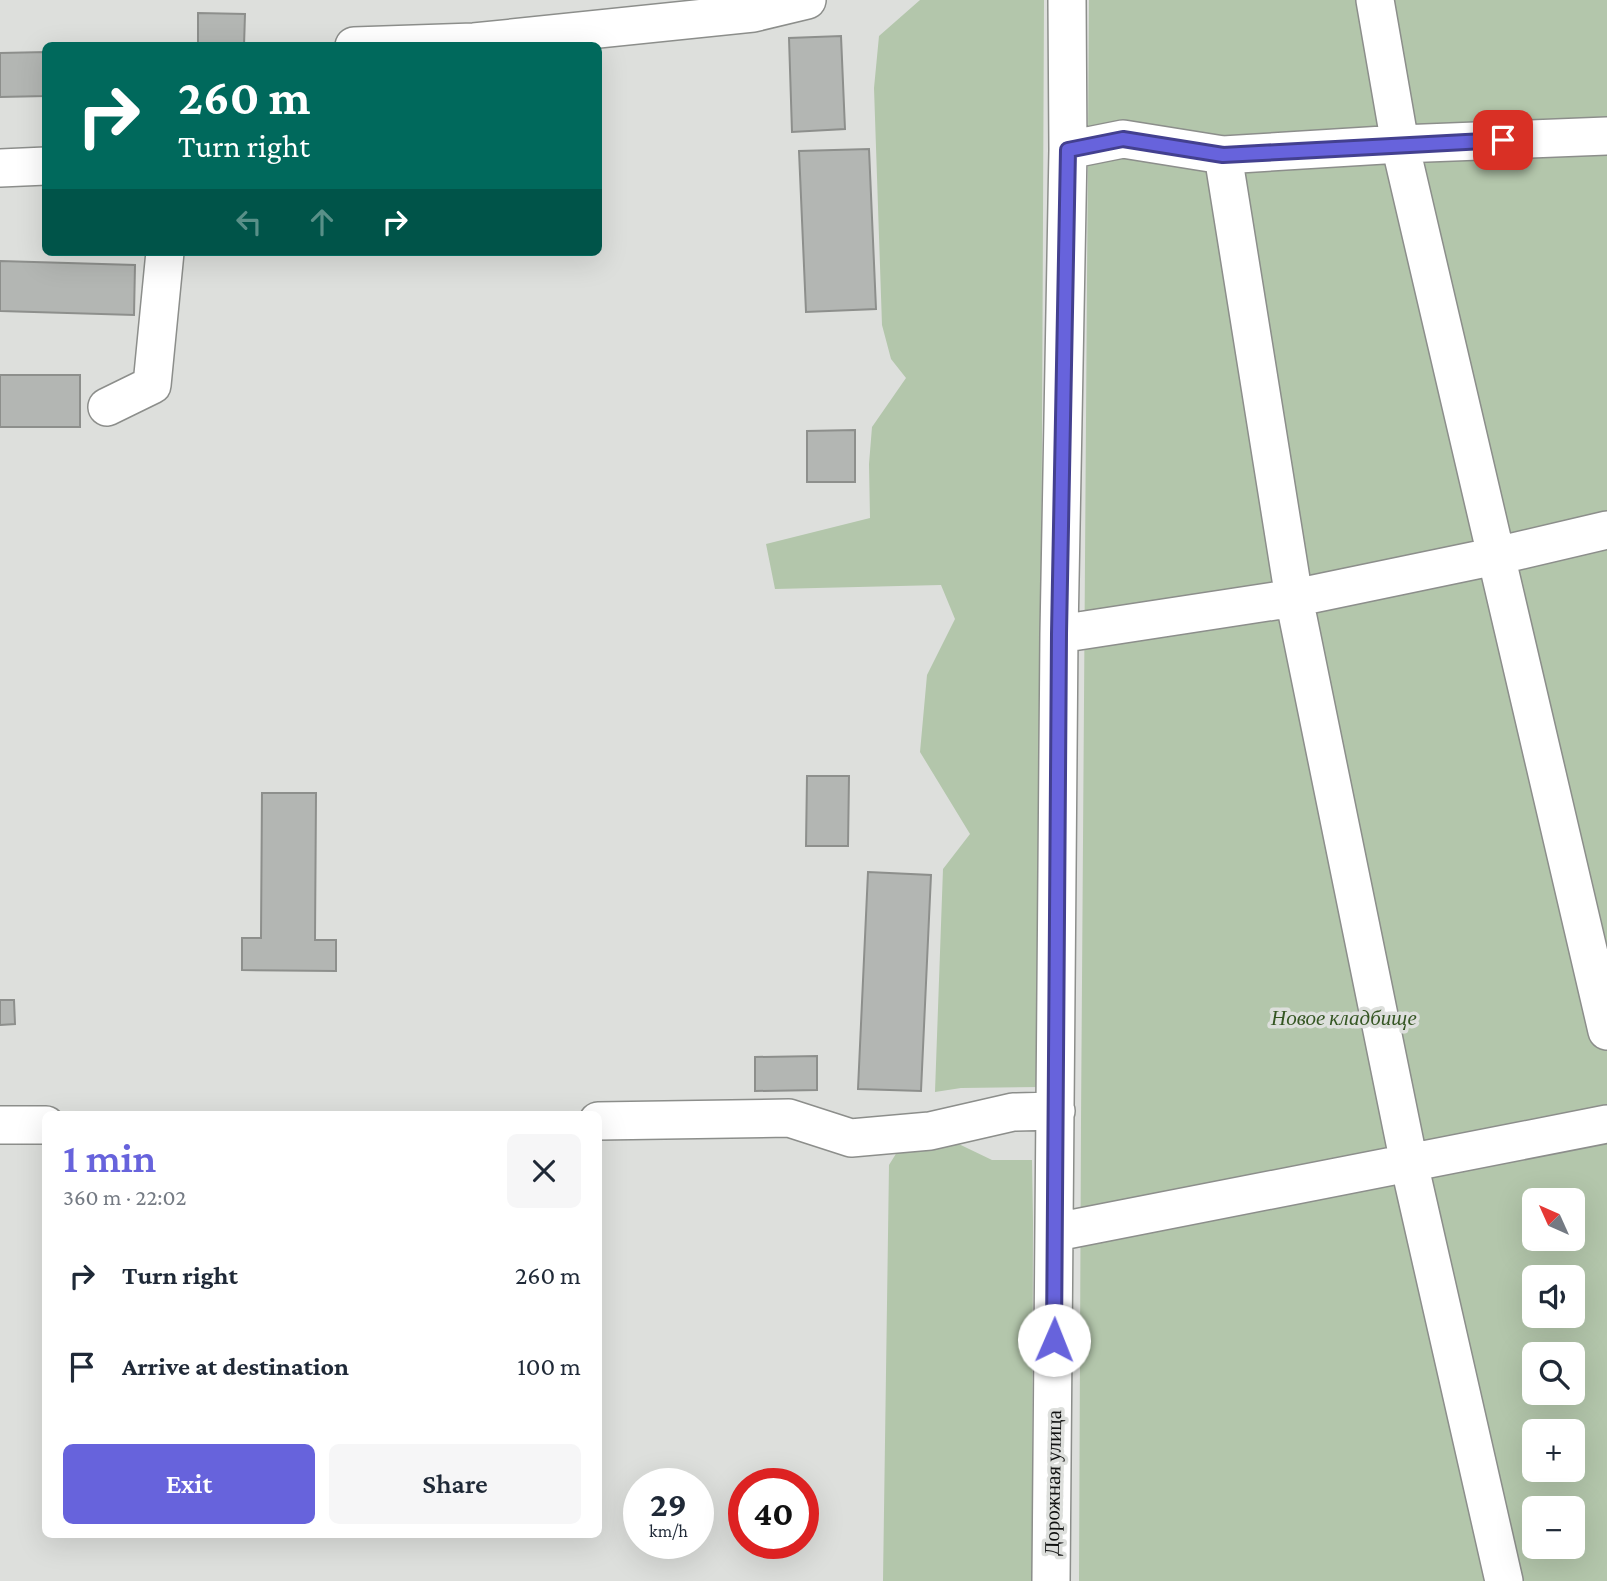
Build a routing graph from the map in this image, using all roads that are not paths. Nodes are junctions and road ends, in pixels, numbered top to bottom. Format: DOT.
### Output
graph roads {
  1 [pos="807,0"];
  2 [pos="1067,0"];
  3 [pos="1374,0"];
  4 [pos="474,42"];
  5 [pos="1607,136"];
  6 [pos="1400,144"];
  7 [pos="1068,150"];
  8 [pos="1223,155"];
  9 [pos="42,166"];
  10 [pos="0,168"];
  11 [pos="165,256"];
  12 [pos="107,407"];
  13 [pos="1607,530"];
  14 [pos="1496,556"];
  15 [pos="1294,597"];
  16 [pos="1059,634"];
  17 [pos="1607,1031"];
  18 [pos="1056,1111"];
  19 [pos="602,1121"];
  20 [pos="1607,1124"];
  21 [pos="0,1125"];
  22 [pos="42,1125"];
  23 [pos="1409,1163"];
  24 [pos="1056,1233"];
  25 [pos="1051,1581"];
  26 [pos="1504,1581"];
  1 -- 4 [label="street"];
  2 -- 7 [label="street, Дорожная улица"];
  3 -- 6 [label="street"];
  5 -- 6 [label="street"];
  6 -- 8 [label="street"];
  6 -- 14 [label="street"];
  7 -- 8 [label="street"];
  7 -- 16 [label="street, Дорожная улица"];
  8 -- 15 [label="street"];
  9 -- 10 [label="street"];
  11 -- 12 [label="street"];
  13 -- 14 [label="street"];
  14 -- 15 [label="street"];
  14 -- 17 [label="street"];
  15 -- 16 [label="street"];
  15 -- 23 [label="street"];
  16 -- 18 [label="street, Дорожная улица"];
  18 -- 19 [label="street"];
  18 -- 24 [label="street, Дорожная улица"];
  20 -- 23 [label="street"];
  21 -- 22 [label="street"];
  23 -- 24 [label="street"];
  23 -- 26 [label="street"];
  24 -- 25 [label="street, Дорожная улица"];
}
